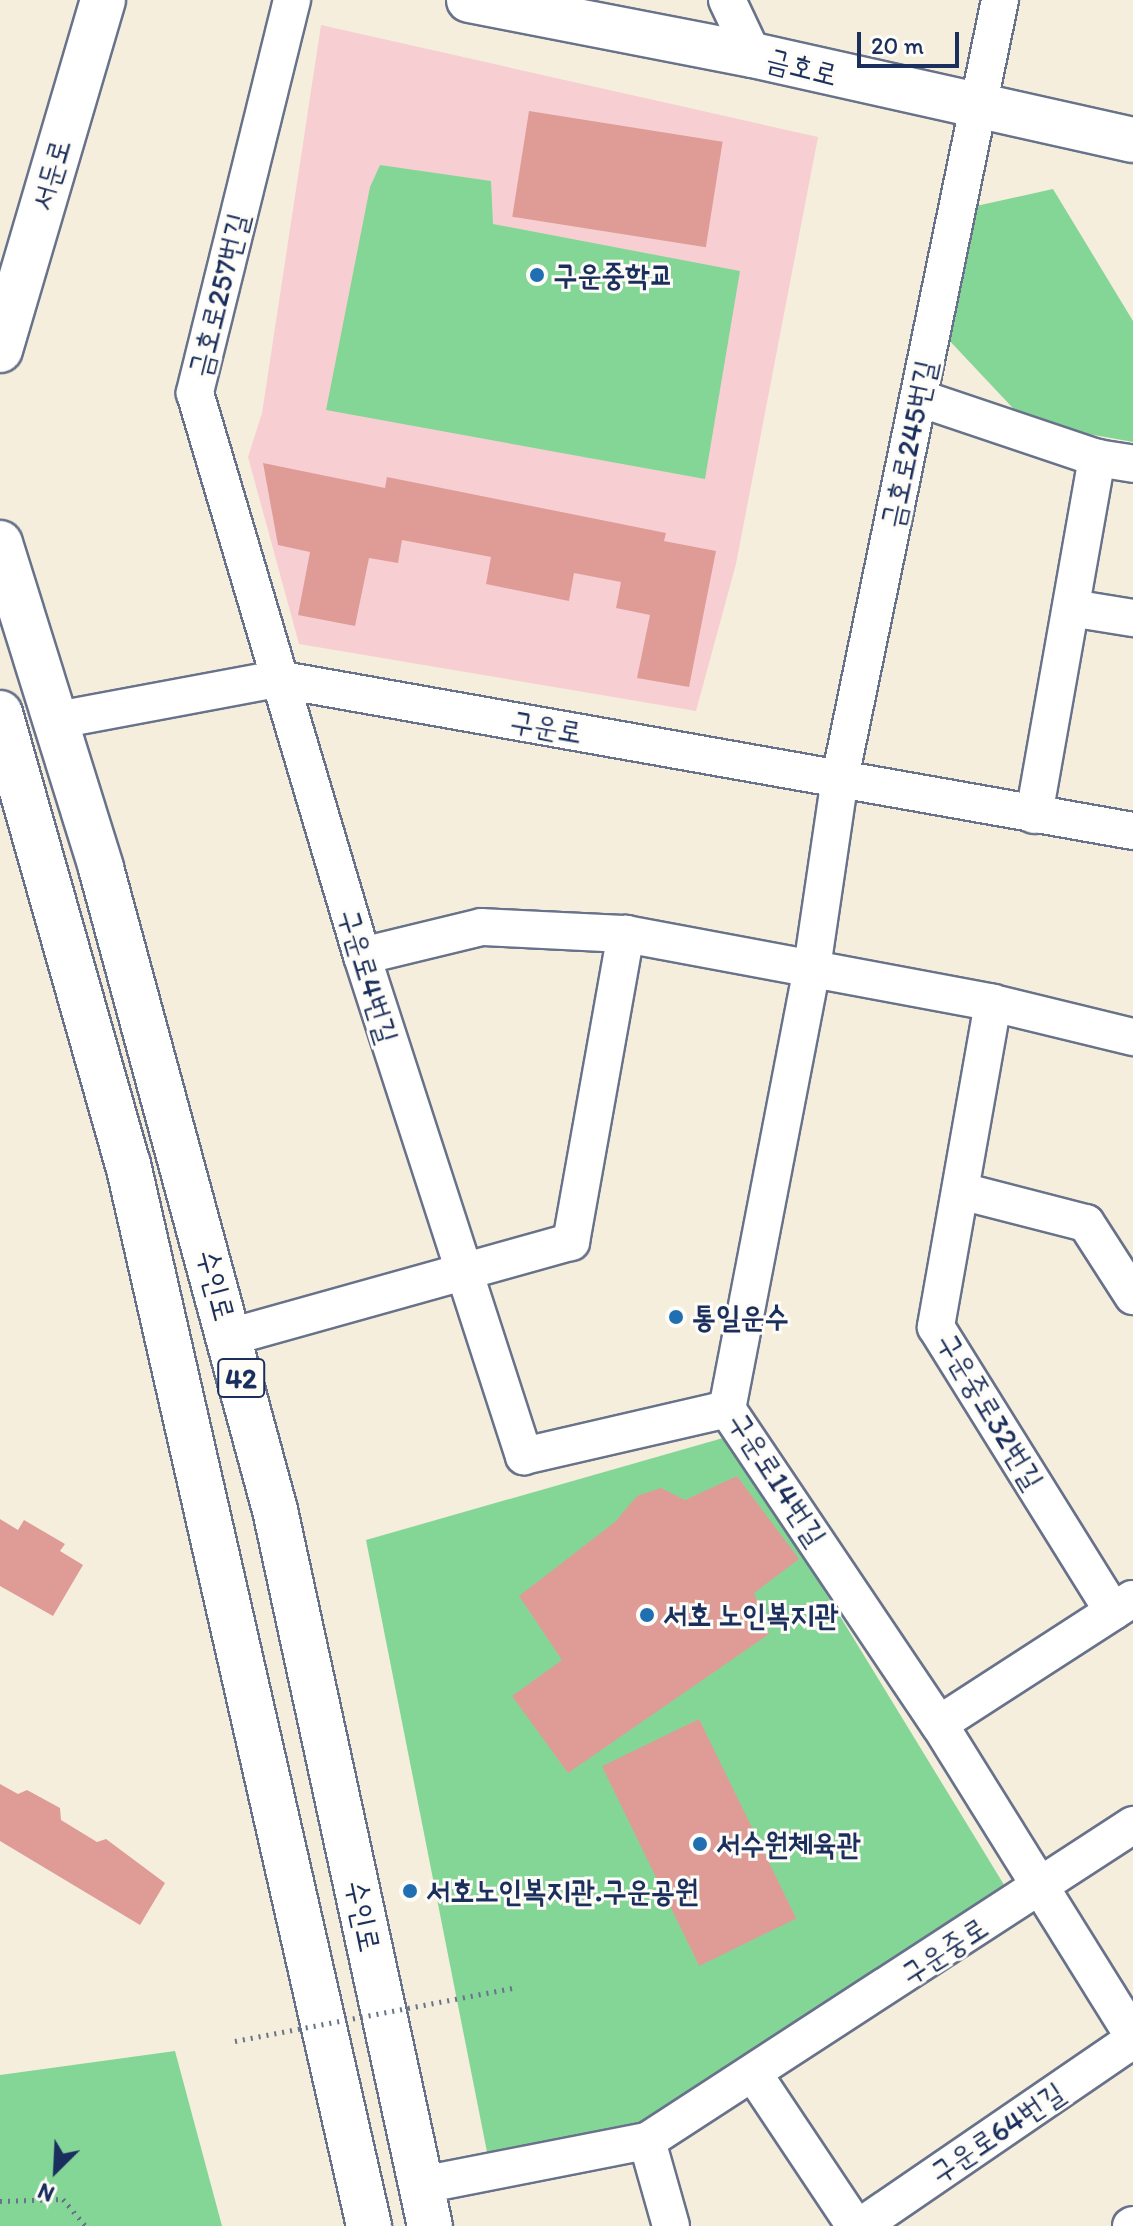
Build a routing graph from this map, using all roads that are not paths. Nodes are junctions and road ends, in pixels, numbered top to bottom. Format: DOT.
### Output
graph roads {
  1 [pos="103,0"];
  2 [pos="292,0"];
  3 [pos="469,0"];
  4 [pos="727,0"];
  5 [pos="1000,0"];
  6 [pos="753,55"];
  7 [pos="978,109"];
  8 [pos="1133,140"];
  9 [pos="0,350"];
  10 [pos="919,398"];
  11 [pos="1097,458"];
  12 [pos="1133,464"];
  13 [pos="0,543"];
  14 [pos="1071,608"];
  15 [pos="1133,618"];
  16 [pos="277,679"];
  17 [pos="0,715"];
  18 [pos="58,720"];
  19 [pos="840,778"];
  20 [pos="16,804"];
  21 [pos="1034,815"];
  22 [pos="1133,831"];
  23 [pos="626,934"];
  24 [pos="362,956"];
  25 [pos="812,968"];
  26 [pos="993,1003"];
  27 [pos="1133,1037"];
  28 [pos="961,1191"];
  29 [pos="461,1272"];
  30 [pos="1133,1296"];
  31 [pos="230,1337"];
  32 [pos="727,1409"];
  33 [pos="1123,1604"];
  34 [pos="939,1724"];
  35 [pos="1133,1825"];
  36 [pos="1039,1890"];
  37 [pos="1133,2038"];
  38 [pos="753,2073"];
  39 [pos="647,2141"];
  40 [pos="426,2206"];
  41 [pos="369,2226"];
  42 [pos="671,2226"];
  43 [pos="858,2226"];
  1 -- 9 [label="main road, 서둔로"];
  2 -- 16 [label="street, 금호로257번길"];
  3 -- 6 [label="main road, 금호로"];
  4 -- 6 [label="street"];
  5 -- 7 [label="street, 금호로245번길"];
  6 -- 7 [label="main road, 금호로"];
  7 -- 8 [label="main road, 금호로"];
  7 -- 10 [label="street, 금호로245번길"];
  10 -- 11 [label="street"];
  10 -- 19 [label="street, 금호로245번길"];
  11 -- 12 [label="street"];
  11 -- 14 [label="street"];
  13 -- 18 [label="main road, 수인로 / 42"];
  14 -- 15 [label="street"];
  14 -- 21 [label="street"];
  16 -- 18 [label="street, 구운로"];
  16 -- 19 [label="street, 구운로"];
  16 -- 24 [label="street, 구운로4번길"];
  17 -- 18 [label="main road"];
  17 -- 20 [label="main road, 수인로"];
  18 -- 31 [label="main road, 수인로 / 42"];
  19 -- 21 [label="street, 구운로"];
  19 -- 25 [label="street, 구운로14번길"];
  20 -- 41 [label="main road, 수인로"];
  21 -- 22 [label="street, 구운로"];
  23 -- 24 [label="street"];
  23 -- 25 [label="street"];
  23 -- 29 [label="street"];
  24 -- 29 [label="street, 구운로4번길"];
  25 -- 26 [label="street"];
  25 -- 32 [label="street, 구운로14번길"];
  26 -- 27 [label="street"];
  26 -- 28 [label="street, 구운중로32번길"];
  28 -- 30 [label="street"];
  28 -- 33 [label="street, 구운중로32번길"];
  29 -- 31 [label="street"];
  29 -- 32 [label="street, 구운로4번길"];
  31 -- 40 [label="main road, 수인로 / 42"];
  32 -- 34 [label="street, 구운로14번길"];
  33 -- 34 [label="street"];
  34 -- 36 [label="street, 구운로14번길"];
  35 -- 36 [label="street, 구운중로"];
  36 -- 37 [label="street, 구운로64번길"];
  36 -- 38 [label="street, 구운중로"];
  37 -- 43 [label="street, 구운로64번길"];
  38 -- 39 [label="street, 구운중로"];
  38 -- 43 [label="street"];
  39 -- 40 [label="street, 구운중로"];
  39 -- 42 [label="street"];
}
